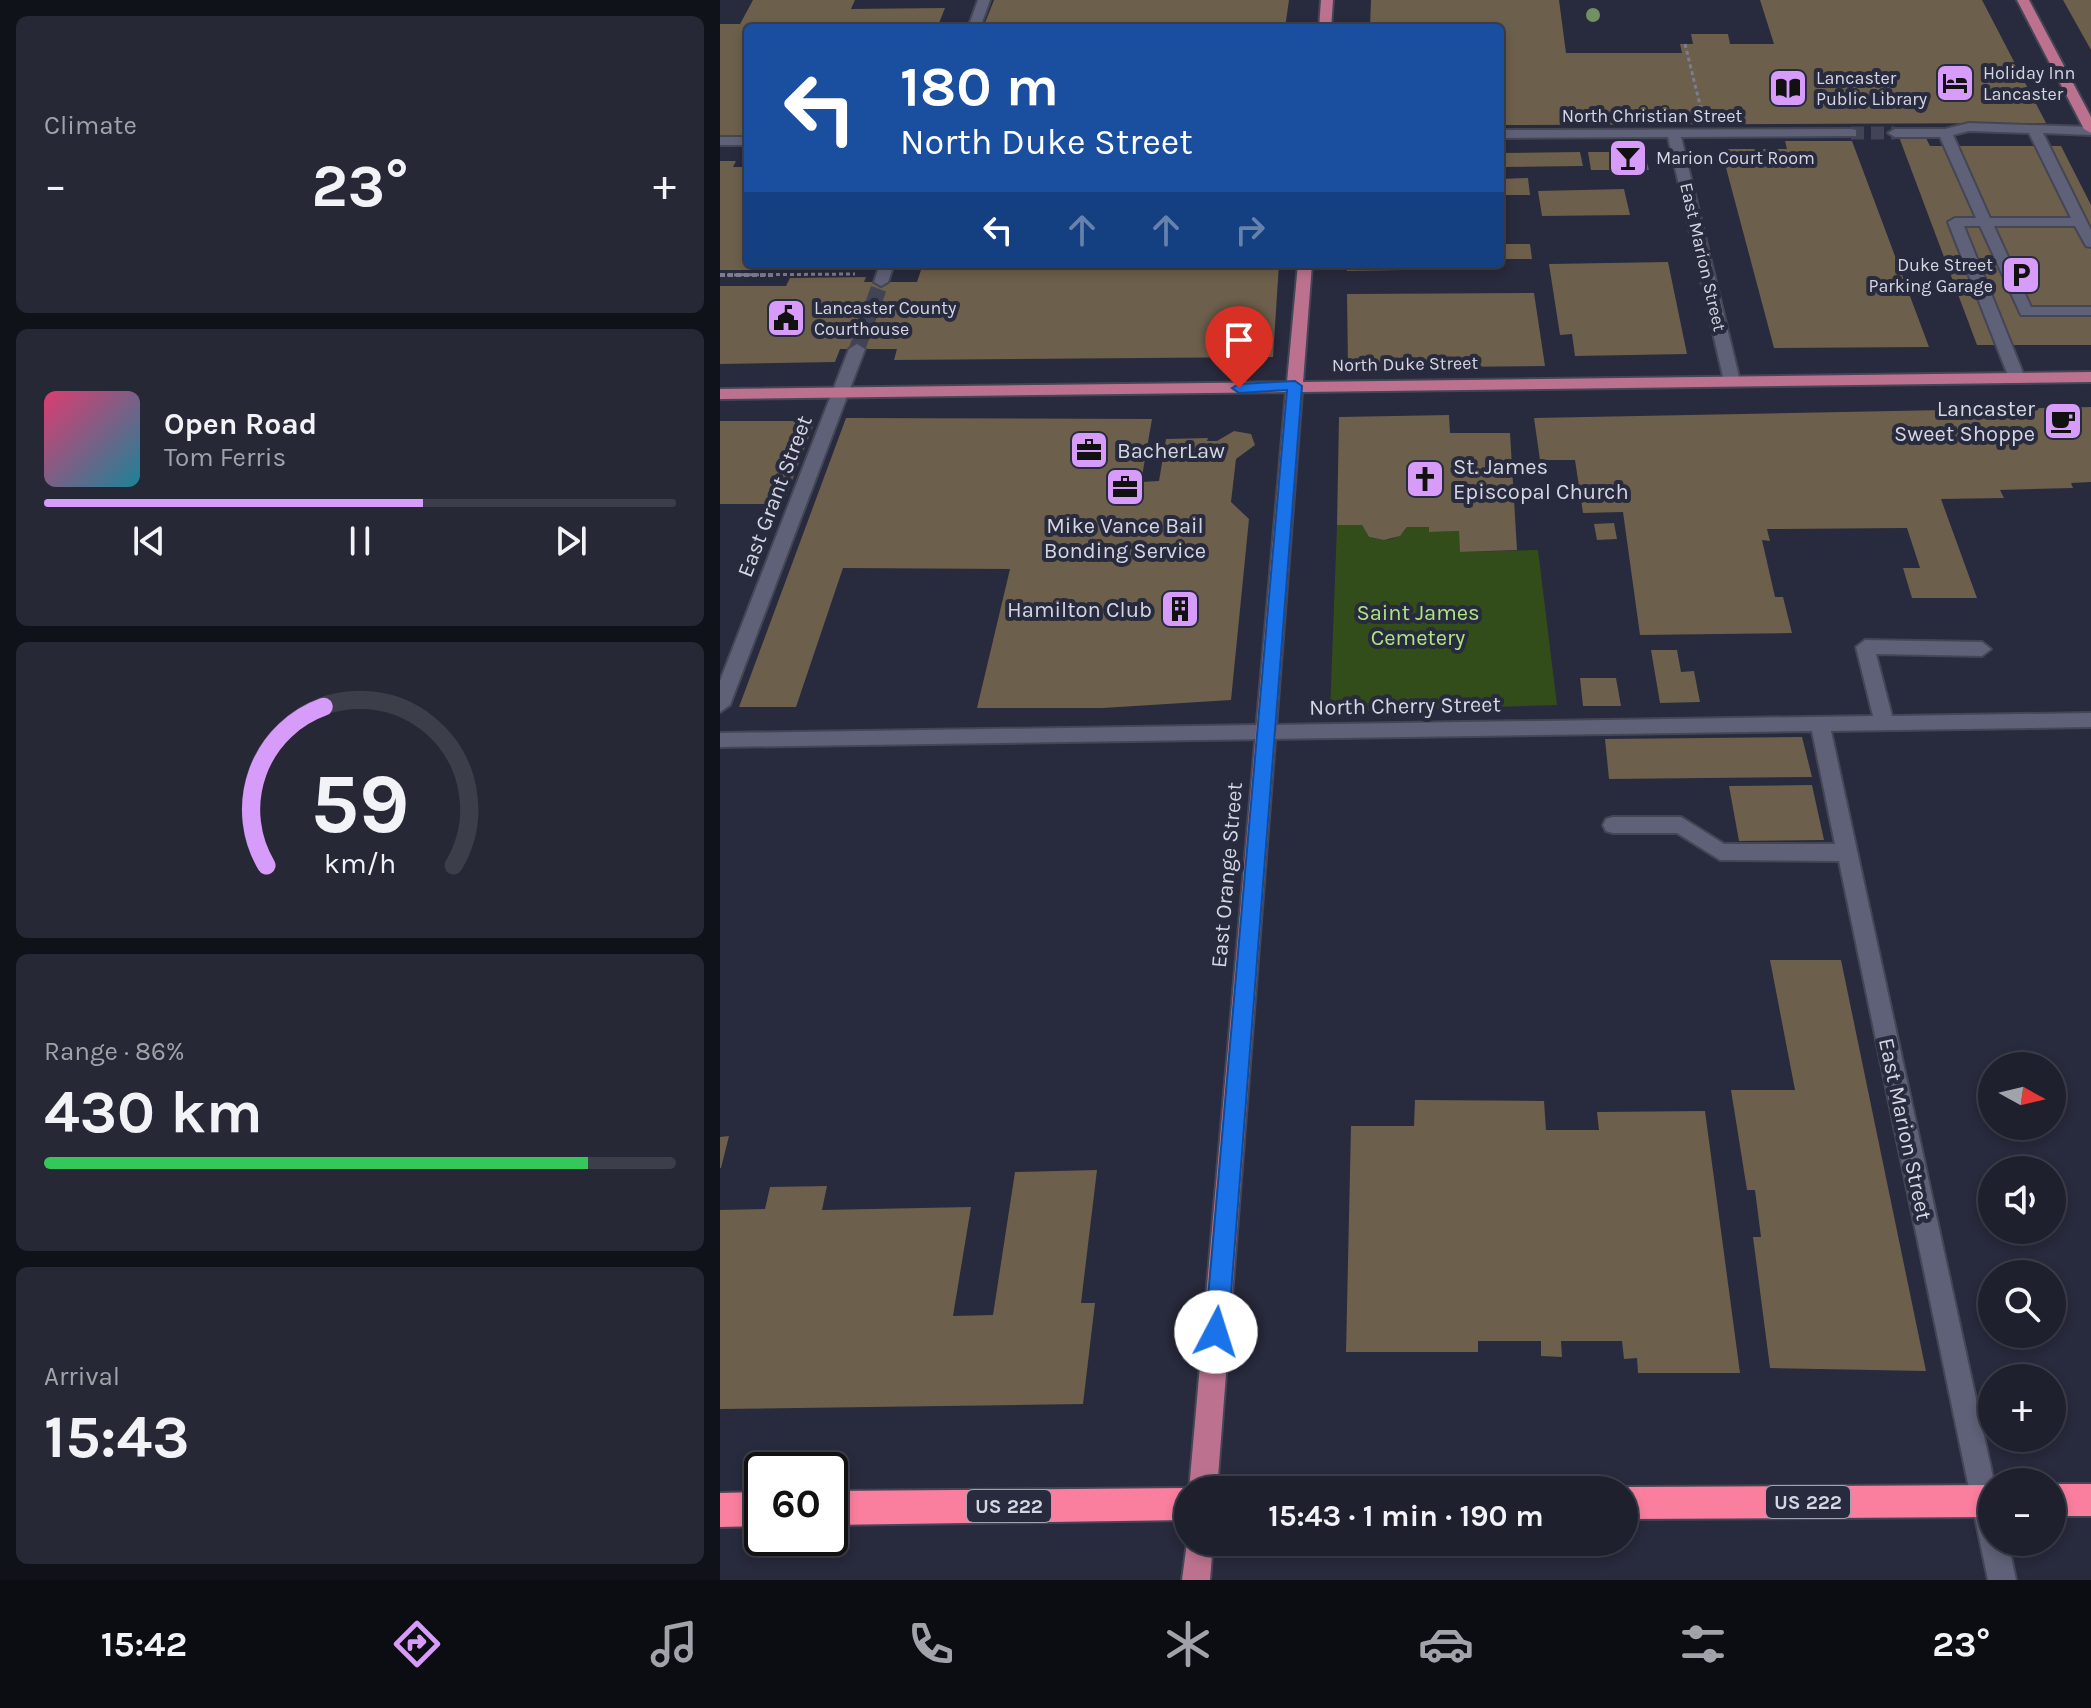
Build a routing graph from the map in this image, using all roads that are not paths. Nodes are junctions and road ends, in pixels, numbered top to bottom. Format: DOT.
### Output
graph roads {
  1 [pos="984,0"];
  2 [pos="1327,0"];
  3 [pos="2023,0"];
  4 [pos="975,24"];
  5 [pos="1325,24"];
  6 [pos="2033,127"];
  7 [pos="2091,130"];
  8 [pos="1851,133"];
  9 [pos="1895,133"];
  10 [pos="1945,133"];
  11 [pos="1504,134"];
  12 [pos="1674,134"];
  13 [pos="720,141"];
  14 [pos="744,141"];
  15 [pos="1985,222"];
  16 [pos="2080,222"];
  17 [pos="2091,243"];
  18 [pos="1305,268"];
  19 [pos="2091,311"];
  20 [pos="857,349"];
  21 [pos="2091,377"];
  22 [pos="2017,378"];
  23 [pos="1732,381"];
  24 [pos="1295,386"];
  25 [pos="840,393"];
  26 [pos="720,394"];
  27 [pos="1982,649"];
  28 [pos="720,705"];
  29 [pos="2091,720"];
  30 [pos="1884,722"];
  31 [pos="1820,723"];
  32 [pos="1266,731"];
  33 [pos="720,740"];
  34 [pos="1613,825"];
  35 [pos="1848,853"];
  36 [pos="1981,1468"];
  37 [pos="1204,1476"];
  38 [pos="2066,1500"];
  39 [pos="2091,1500"];
  40 [pos="1978,1501"];
  41 [pos="1638,1503"];
  42 [pos="1174,1504"];
  43 [pos="848,1508"];
  44 [pos="744,1509"];
  45 [pos="720,1510"];
  46 [pos="1198,1556"];
  47 [pos="1997,1556"];
  48 [pos="1196,1580"];
  49 [pos="2002,1580"];
  1 -- 4 [label="street"];
  2 -- 5 [label="main road"];
  3 -- 7 [label="main road"];
  6 -- 7 [label="street"];
  6 -- 10 [label="street"];
  6 -- 16 [label="street"];
  8 -- 12 [label="street, North Christian Street"];
  9 -- 10 [label="street"];
  10 -- 15 [label="street"];
  11 -- 12 [label="street, North Christian Street"];
  12 -- 23 [label="street, East Marion Street"];
  13 -- 14 [label="street"];
  15 -- 16 [label="street"];
  15 -- 19 [label="street"];
  15 -- 22 [label="street"];
  16 -- 17 [label="street"];
  18 -- 24 [label="main road, East Orange Street"];
  20 -- 25 [label="street, East Grant Street"];
  21 -- 22 [label="main road, North Duke Street"];
  22 -- 23 [label="main road, North Duke Street"];
  23 -- 24 [label="main road, North Duke Street"];
  24 -- 25 [label="main road, North Duke Street"];
  24 -- 32 [label="main road, East Orange Street"];
  25 -- 26 [label="main road, North Duke Street"];
  25 -- 28 [label="street, East Grant Street"];
  27 -- 30 [label="street"];
  29 -- 30 [label="street, North Cherry Street"];
  30 -- 31 [label="street, North Cherry Street"];
  31 -- 32 [label="street, North Cherry Street"];
  31 -- 35 [label="street, East Marion Street"];
  32 -- 33 [label="street, North Cherry Street"];
  32 -- 37 [label="main road, East Orange Street"];
  34 -- 35 [label="street"];
  35 -- 36 [label="street, East Marion Street"];
  38 -- 39 [label="highway"];
  40 -- 41 [label="highway, US 222"];
  42 -- 43 [label="highway, US 222"];
  44 -- 45 [label="highway"];
  46 -- 48 [label="main road"];
  47 -- 49 [label="street"];
}
